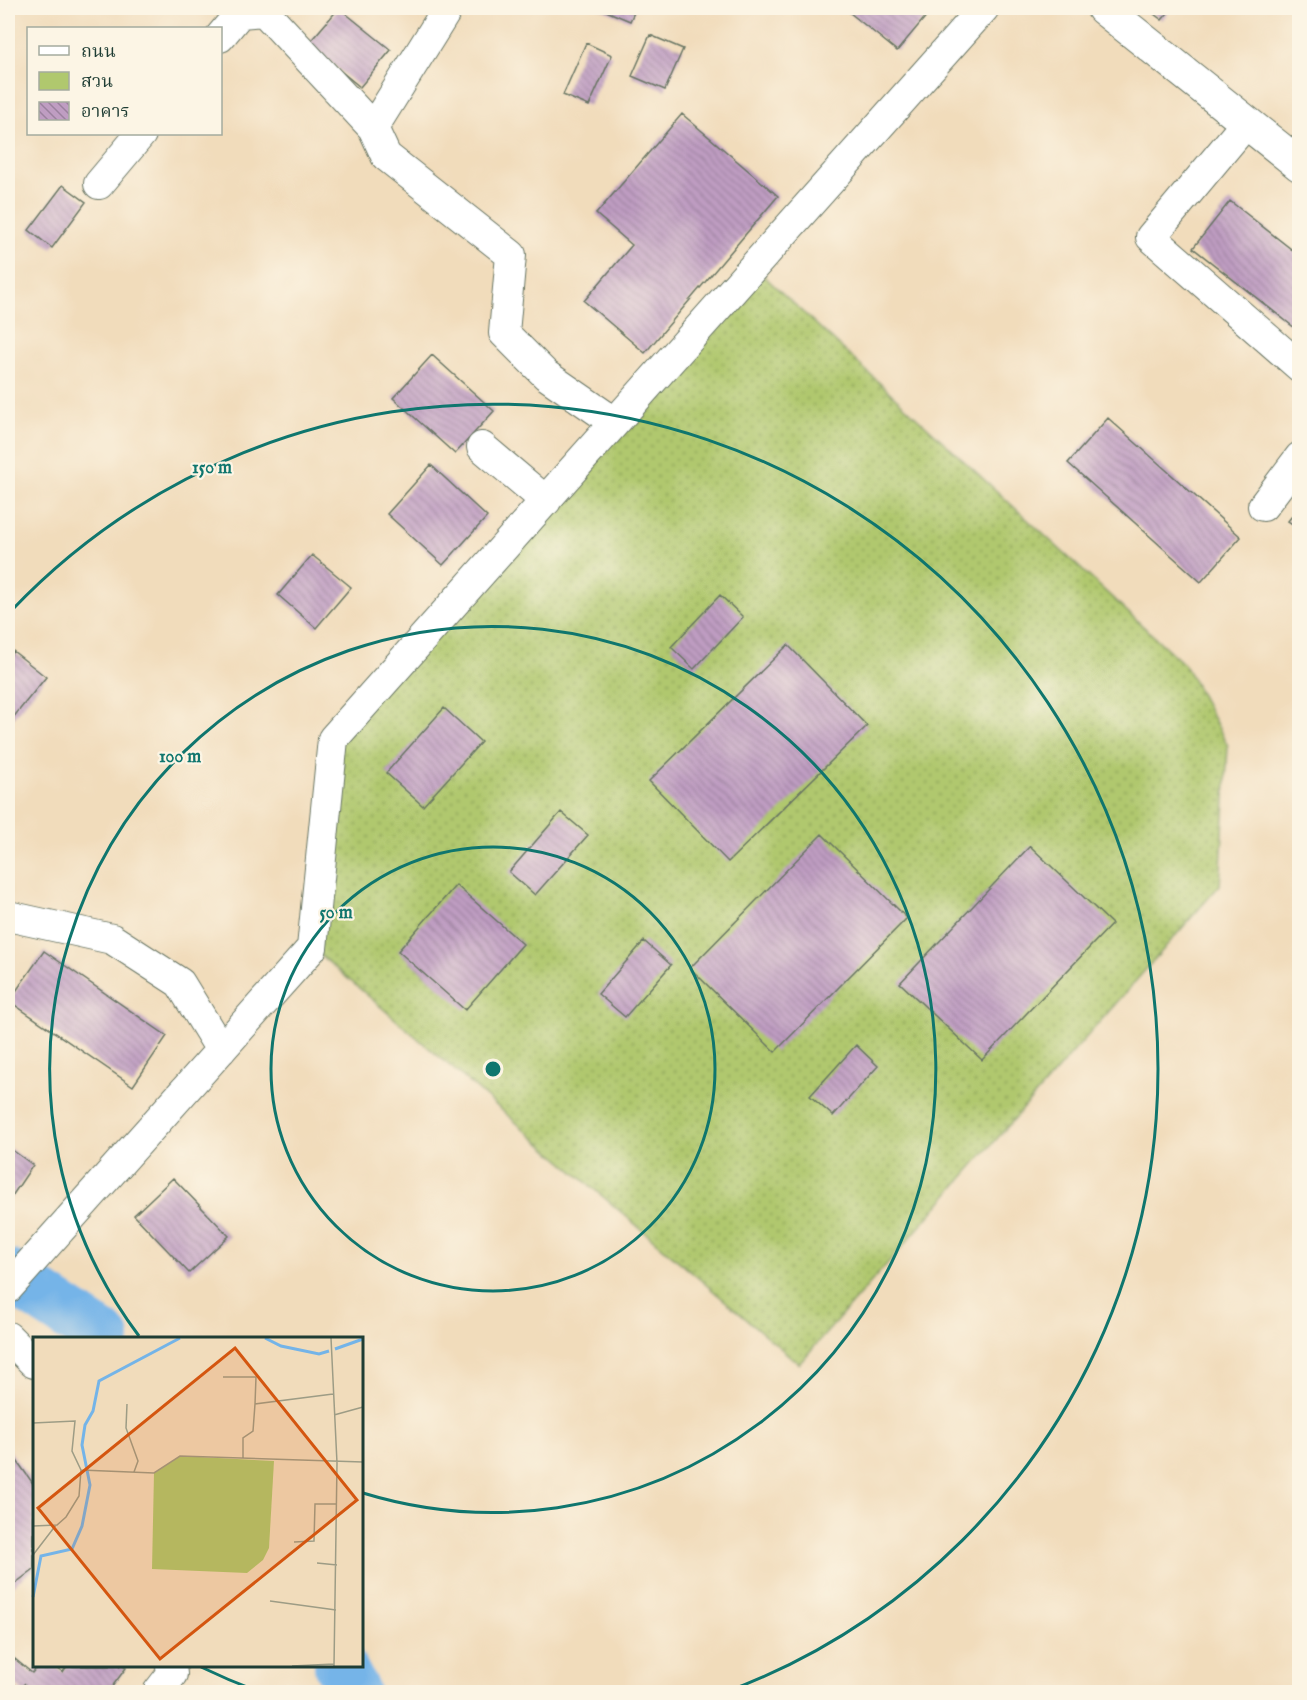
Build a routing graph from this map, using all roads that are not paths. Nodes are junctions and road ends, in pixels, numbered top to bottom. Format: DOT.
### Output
graph roads {
  1 [pos="448,8"];
  2 [pos="984,8"];
  3 [pos="1103,8"];
  4 [pos="222,35"];
  5 [pos="1247,122"];
  6 [pos="373,128"];
  7 [pos="140,135"];
  8 [pos="1299,165"];
  9 [pos="99,184"];
  10 [pos="1299,367"];
  11 [pos="614,422"];
  12 [pos="482,447"];
  13 [pos="1299,457"];
  14 [pos="546,501"];
  15 [pos="1263,506"];
  16 [pos="8,916"];
  17 [pos="220,1050"];
  18 [pos="8,1288"];
  19 [pos="8,1337"];
  20 [pos="33,1362"];
  1 -- 6 [label="street"];
  2 -- 11 [label="street"];
  3 -- 5 [label="street"];
  4 -- 6 [label="street"];
  5 -- 8 [label="street"];
  5 -- 10 [label="street"];
  6 -- 11 [label="street"];
  7 -- 9 [label="street"];
  11 -- 14 [label="street"];
  12 -- 14 [label="street"];
  13 -- 15 [label="street"];
  14 -- 17 [label="street"];
  16 -- 17 [label="street"];
  17 -- 18 [label="street"];
  19 -- 20 [label="street"];
}
